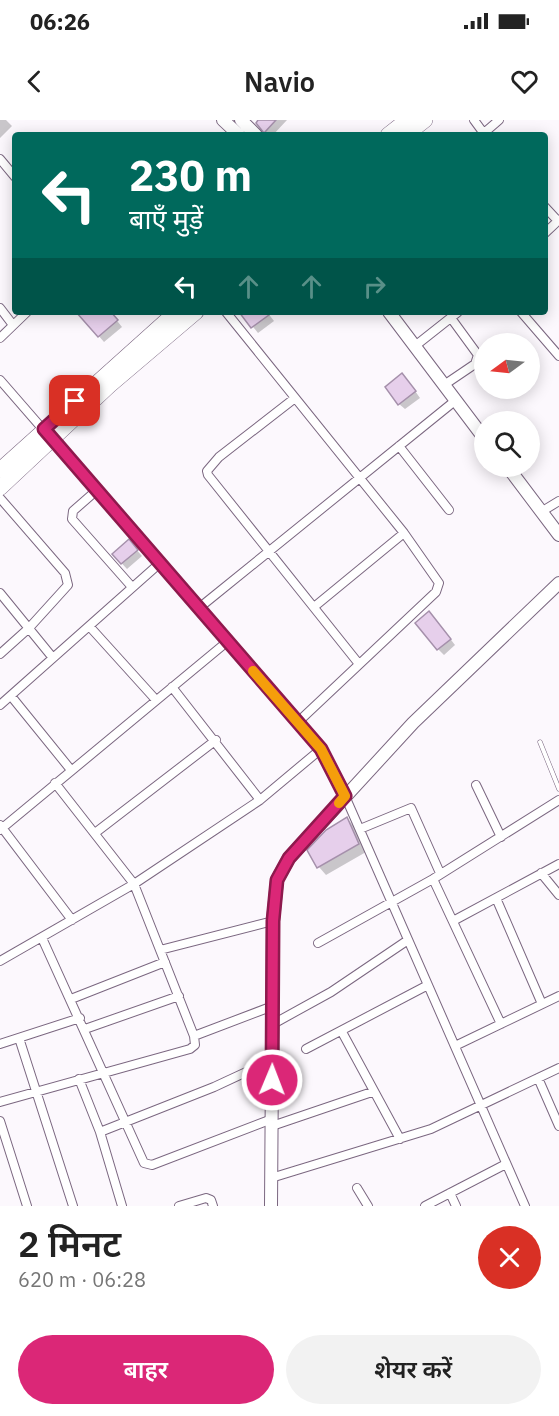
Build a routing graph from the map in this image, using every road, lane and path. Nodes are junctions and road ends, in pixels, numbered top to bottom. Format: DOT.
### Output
graph roads {
  1 [pos="223,120"];
  2 [pos="240,120"];
  3 [pos="425,120"];
  4 [pos="474,120"];
  5 [pos="499,120"];
  6 [pos="398,128"];
  7 [pos="236,132"];
  8 [pos="253,132"];
  9 [pos="483,132"];
  10 [pos="487,132"];
  11 [pos="0,159"];
  12 [pos="12,173"];
  13 [pos="548,211"];
  14 [pos="558,224"];
  15 [pos="0,308"];
  16 [pos="24,315"];
  17 [pos="172,315"];
  18 [pos="192,315"];
  19 [pos="228,315"];
  20 [pos="391,315"];
  21 [pos="455,315"];
  22 [pos="524,315"];
  23 [pos="13,325"];
  24 [pos="0,338"];
  25 [pos="415,346"];
  26 [pos="559,356"];
  27 [pos="0,380"];
  28 [pos="444,385"];
  29 [pos="295,398"];
  30 [pos="456,400"];
  31 [pos="474,424"];
  32 [pos="49,434"];
  33 [pos="399,446"];
  34 [pos="0,470"];
  35 [pos="515,477"];
  36 [pos="359,478"];
  37 [pos="0,488"];
  38 [pos="97,490"];
  39 [pos="0,498"];
  40 [pos="559,501"];
  41 [pos="449,510"];
  42 [pos="541,512"];
  43 [pos="404,533"];
  44 [pos="559,536"];
  45 [pos="269,552"];
  46 [pos="160,563"];
  47 [pos="559,583"];
  48 [pos="132,587"];
  49 [pos="0,593"];
  50 [pos="314,607"];
  51 [pos="199,608"];
  52 [pos="90,627"];
  53 [pos="29,628"];
  54 [pos="228,641"];
  55 [pos="0,654"];
  56 [pos="53,658"];
  57 [pos="359,664"];
  58 [pos="172,687"];
  59 [pos="11,696"];
  60 [pos="156,700"];
  61 [pos="0,705"];
  62 [pos="298,723"];
  63 [pos="216,740"];
  64 [pos="540,742"];
  65 [pos="321,749"];
  66 [pos="71,770"];
  67 [pos="55,783"];
  68 [pos="476,785"];
  69 [pos="559,789"];
  70 [pos="345,796"];
  71 [pos="260,800"];
  72 [pos="559,800"];
  73 [pos="1,828"];
  74 [pos="360,829"];
  75 [pos="95,833"];
  76 [pos="501,837"];
  77 [pos="559,864"];
  78 [pos="541,873"];
  79 [pos="436,876"];
  80 [pos="134,884"];
  81 [pos="559,895"];
  82 [pos="496,898"];
  83 [pos="391,901"];
  84 [pos="72,920"];
  85 [pos="273,921"];
  86 [pos="453,921"];
  87 [pos="42,938"];
  88 [pos="408,940"];
  89 [pos="318,943"];
  90 [pos="160,950"];
  91 [pos="0,961"];
  92 [pos="165,962"];
  93 [pos="428,985"];
  94 [pos="179,996"];
  95 [pos="559,996"];
  96 [pos="71,999"];
  97 [pos="542,1004"];
  98 [pos="273,1006"];
  99 [pos="80,1018"];
  100 [pos="273,1024"];
  101 [pos="501,1024"];
  102 [pos="85,1029"];
  103 [pos="342,1032"];
  104 [pos="194,1036"];
  105 [pos="20,1038"];
  106 [pos="0,1044"];
  107 [pos="455,1046"];
  108 [pos="306,1049"];
  109 [pos="272,1060"];
  110 [pos="559,1068"];
  111 [pos="102,1072"];
  112 [pos="538,1078"];
  113 [pos="79,1079"];
  114 [pos="36,1092"];
  115 [pos="372,1092"];
  116 [pos="0,1102"];
  117 [pos="481,1106"];
  118 [pos="0,1121"];
  119 [pos="123,1122"];
  120 [pos="272,1122"];
  121 [pos="559,1125"];
  122 [pos="100,1132"];
  123 [pos="400,1139"];
  124 [pos="506,1164"];
  125 [pos="271,1178"];
  126 [pos="357,1188"];
  127 [pos="450,1193"];
  128 [pos="27,1206"];
  129 [pos="73,1206"];
  130 [pos="122,1206"];
  131 [pos="179,1206"];
  132 [pos="213,1206"];
  133 [pos="271,1206"];
  134 [pos="368,1206"];
  135 [pos="425,1206"];
  136 [pos="456,1206"];
  137 [pos="525,1206"];
  1 -- 7 [label="street"];
  2 -- 8 [label="street"];
  3 -- 6 [label="highway"];
  4 -- 9 [label="street"];
  5 -- 10 [label="street"];
  11 -- 12 [label="street"];
  13 -- 14 [label="street"];
  15 -- 23 [label="street"];
  16 -- 23 [label="street"];
  17 -- 32 [label="highway"];
  18 -- 32 [label="highway"];
  19 -- 29 [label="street"];
  20 -- 25 [label="street"];
  21 -- 25 [label="street"];
  21 -- 28 [label="street"];
  22 -- 26 [label="street"];
  23 -- 24 [label="street"];
  25 -- 28 [label="street"];
  27 -- 32 [label="street"];
  28 -- 30 [label="street"];
  29 -- 36 [label="street"];
  29 -- 45 [label="street"];
  30 -- 31 [label="street"];
  30 -- 33 [label="street"];
  32 -- 34 [label="highway"];
  32 -- 37 [label="highway"];
  32 -- 38 [label="street"];
  33 -- 36 [label="street"];
  33 -- 41 [label="street"];
  35 -- 42 [label="street"];
  36 -- 43 [label="street"];
  36 -- 45 [label="street"];
  38 -- 46 [label="street"];
  38 -- 48 [label="street"];
  39 -- 53 [label="street"];
  40 -- 42 [label="street"];
  42 -- 44 [label="street"];
  43 -- 50 [label="street"];
  43 -- 57 [label="street"];
  45 -- 50 [label="street"];
  45 -- 51 [label="street"];
  46 -- 48 [label="street"];
  46 -- 51 [label="street"];
  47 -- 70 [label="street"];
  48 -- 52 [label="street"];
  49 -- 53 [label="street"];
  50 -- 57 [label="street"];
  51 -- 54 [label="street"];
  52 -- 56 [label="street"];
  52 -- 60 [label="street"];
  53 -- 55 [label="street"];
  53 -- 56 [label="street"];
  54 -- 58 [label="street"];
  54 -- 62 [label="street"];
  56 -- 59 [label="street"];
  57 -- 62 [label="street"];
  58 -- 60 [label="street"];
  58 -- 63 [label="street"];
  59 -- 61 [label="street"];
  59 -- 66 [label="street"];
  60 -- 66 [label="street"];
  62 -- 65 [label="street"];
  63 -- 71 [label="street"];
  63 -- 75 [label="street"];
  64 -- 69 [label="lane"];
  65 -- 70 [label="street"];
  65 -- 71 [label="street"];
  66 -- 67 [label="street"];
  67 -- 73 [label="street"];
  67 -- 75 [label="street"];
  68 -- 76 [label="street"];
  70 -- 74 [label="street"];
  70 -- 85 [label="street"];
  71 -- 80 [label="street"];
  72 -- 76 [label="street"];
  73 -- 84 [label="street"];
  74 -- 79 [label="street"];
  74 -- 83 [label="street"];
  75 -- 80 [label="street"];
  76 -- 79 [label="street"];
  77 -- 78 [label="street"];
  78 -- 81 [label="street"];
  78 -- 82 [label="street"];
  79 -- 83 [label="street"];
  79 -- 86 [label="street"];
  80 -- 84 [label="street"];
  80 -- 90 [label="street"];
  82 -- 86 [label="street"];
  82 -- 97 [label="street"];
  83 -- 88 [label="street"];
  83 -- 89 [label="street"];
  84 -- 87 [label="street"];
  85 -- 90 [label="street"];
  85 -- 98 [label="street"];
  86 -- 101 [label="street"];
  87 -- 91 [label="street"];
  87 -- 96 [label="street"];
  88 -- 93 [label="street"];
  88 -- 100 [label="street"];
  90 -- 92 [label="street"];
  92 -- 94 [label="street"];
  92 -- 96 [label="street"];
  93 -- 103 [label="street"];
  93 -- 107 [label="street"];
  94 -- 102 [label="street"];
  94 -- 104 [label="street"];
  95 -- 97 [label="street"];
  96 -- 99 [label="street"];
  97 -- 101 [label="street"];
  98 -- 100 [label="street"];
  98 -- 104 [label="street"];
  99 -- 102 [label="street"];
  99 -- 105 [label="street"];
  100 -- 109 [label="street"];
  101 -- 107 [label="street"];
  102 -- 111 [label="street"];
  103 -- 108 [label="street"];
  103 -- 115 [label="street"];
  104 -- 111 [label="street"];
  105 -- 106 [label="street"];
  105 -- 114 [label="street"];
  107 -- 117 [label="street"];
  109 -- 119 [label="street"];
  109 -- 120 [label="street"];
  110 -- 112 [label="street"];
  111 -- 113 [label="street"];
  111 -- 119 [label="street"];
  112 -- 117 [label="street"];
  112 -- 121 [label="street"];
  113 -- 114 [label="street"];
  113 -- 122 [label="street"];
  114 -- 116 [label="street"];
  114 -- 129 [label="street"];
  115 -- 120 [label="street"];
  115 -- 123 [label="street"];
  117 -- 123 [label="street"];
  117 -- 124 [label="street"];
  118 -- 128 [label="street"];
  119 -- 120 [label="street"];
  119 -- 122 [label="street"];
  120 -- 125 [label="street"];
  122 -- 130 [label="street"];
  123 -- 125 [label="street"];
  124 -- 127 [label="street"];
  124 -- 137 [label="street"];
  125 -- 133 [label="street"];
  126 -- 134 [label="street"];
  127 -- 135 [label="street"];
  127 -- 136 [label="street"];
  131 -- 132 [label="street"];
}
